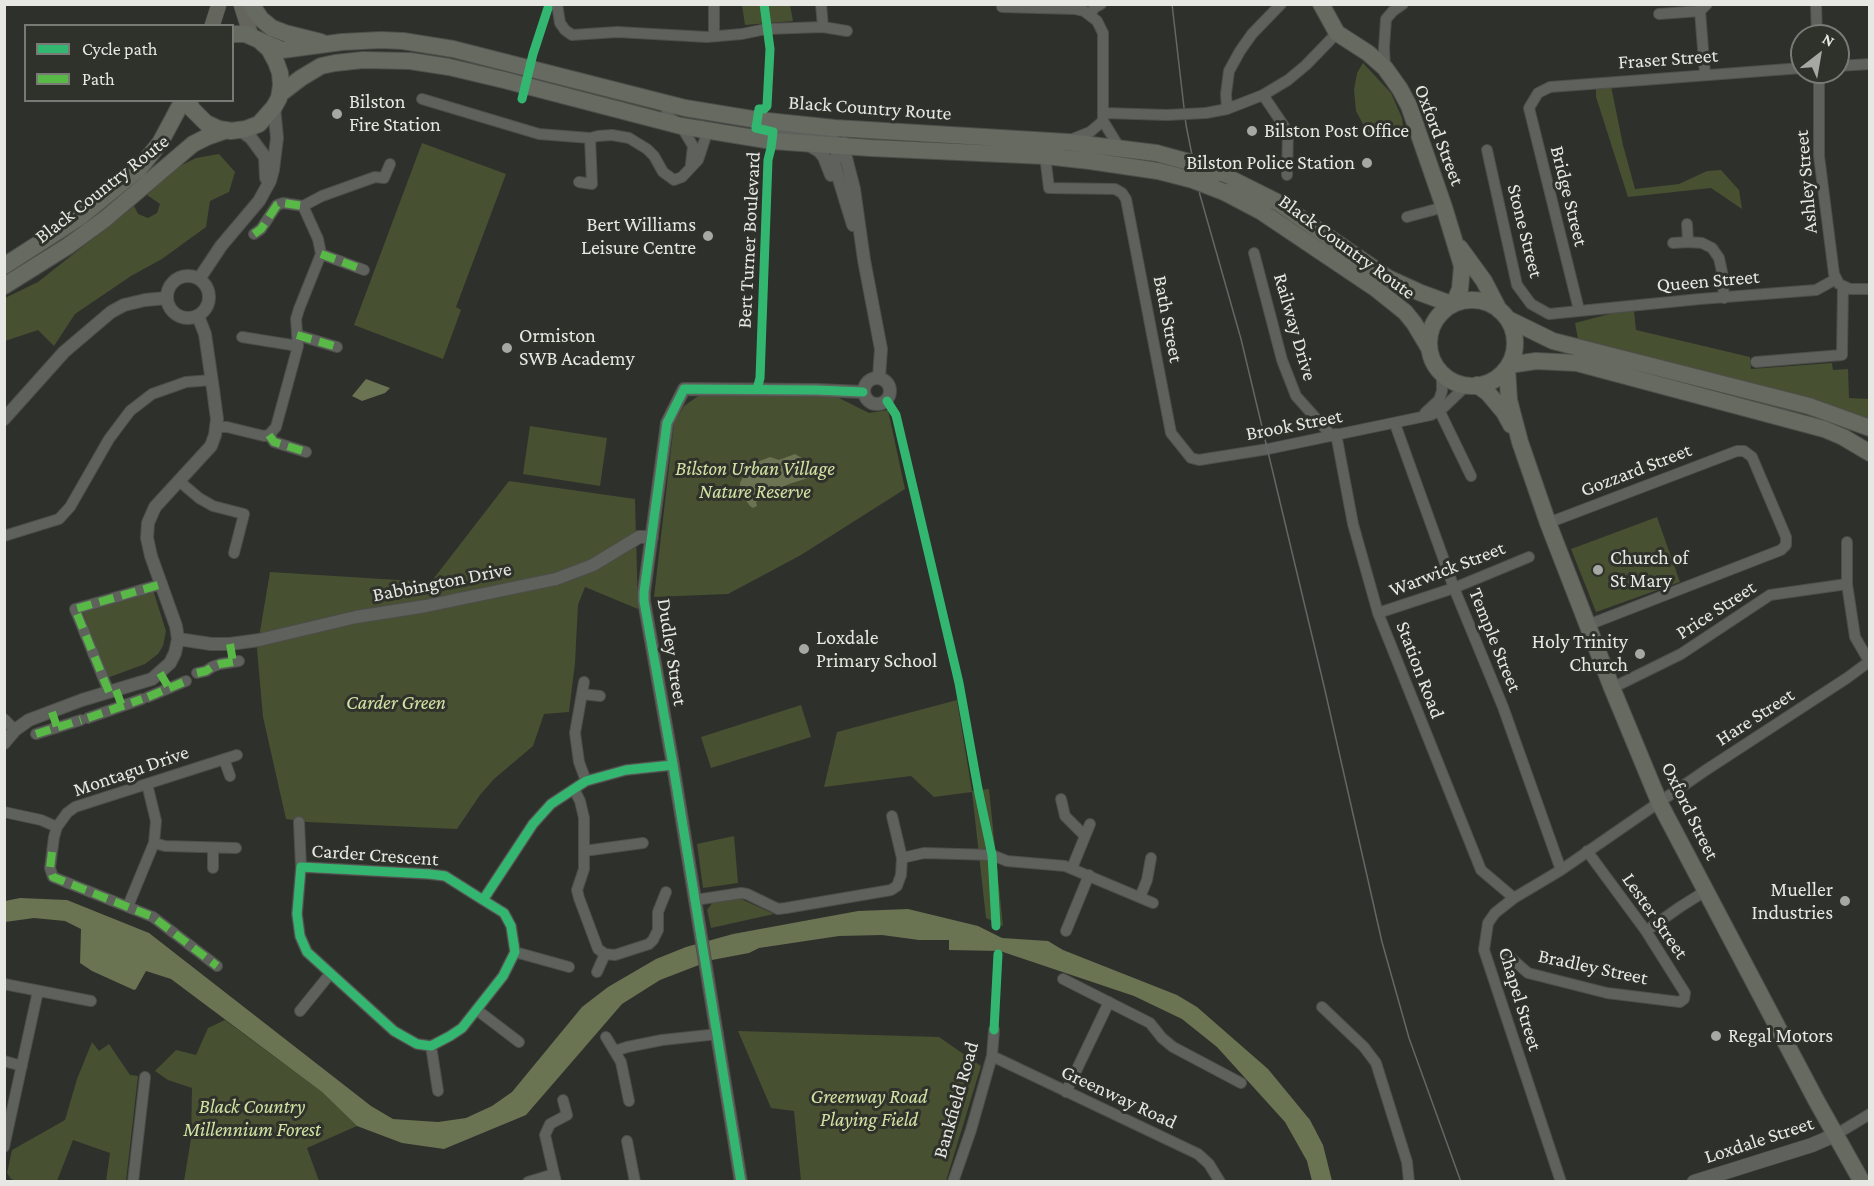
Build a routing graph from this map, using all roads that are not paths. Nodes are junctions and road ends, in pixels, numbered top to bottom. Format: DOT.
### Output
graph roads {
  1 [pos="219,4"];
  2 [pos="242,4"];
  3 [pos="250,4"];
  4 [pos="714,4"];
  5 [pos="821,4"];
  6 [pos="1101,4"];
  7 [pos="1281,4"];
  8 [pos="1321,4"];
  9 [pos="1403,4"];
  10 [pos="1816,4"];
  11 [pos="557,5"];
  12 [pos="1002,7"];
  13 [pos="1704,8"];
  14 [pos="1659,14"];
  15 [pos="1090,15"];
  16 [pos="213,24"];
  17 [pos="1817,24"];
  18 [pos="823,27"];
  19 [pos="847,31"];
  20 [pos="1337,33"];
  21 [pos="234,34"];
  22 [pos="714,36"];
  23 [pos="255,38"];
  24 [pos="327,44"];
  25 [pos="1869,64"];
  26 [pos="1850,65"];
  27 [pos="1385,68"];
  28 [pos="1790,69"];
  29 [pos="1705,74"];
  30 [pos="1819,84"];
  31 [pos="1538,93"];
  32 [pos="1263,95"];
  33 [pos="422,99"];
  34 [pos="277,101"];
  35 [pos="182,102"];
  36 [pos="189,102"];
  37 [pos="666,107"];
  38 [pos="1227,109"];
  39 [pos="1104,117"];
  40 [pos="766,121"];
  41 [pos="681,126"];
  42 [pos="857,128"];
  43 [pos="234,130"];
  44 [pos="705,131"];
  45 [pos="590,138"];
  46 [pos="1067,142"];
  47 [pos="808,144"];
  48 [pos="843,146"];
  49 [pos="1119,147"];
  50 [pos="1486,150"];
  51 [pos="1045,156"];
  52 [pos="390,164"];
  53 [pos="689,170"];
  54 [pos="1287,175"];
  55 [pos="579,182"];
  56 [pos="266,188"];
  57 [pos="303,206"];
  58 [pos="1444,207"];
  59 [pos="1407,217"];
  60 [pos="1687,224"];
  61 [pos="254,234"];
  62 [pos="1456,242"];
  63 [pos="1688,242"];
  64 [pos="1673,243"];
  65 [pos="1254,253"];
  66 [pos="321,254"];
  67 [pos="864,260"];
  68 [pos="4,266"];
  69 [pos="364,270"];
  70 [pos="199,279"];
  71 [pos="1839,283"];
  72 [pos="4,286"];
  73 [pos="1869,289"];
  74 [pos="167,298"];
  75 [pos="1724,298"];
  76 [pos="1453,302"];
  77 [pos="1580,310"];
  78 [pos="1504,315"];
  79 [pos="198,316"];
  80 [pos="242,337"];
  81 [pos="298,340"];
  82 [pos="337,347"];
  83 [pos="1429,348"];
  84 [pos="1756,362"];
  85 [pos="1508,367"];
  86 [pos="1442,373"];
  87 [pos="879,378"];
  88 [pos="212,380"];
  89 [pos="1472,385"];
  90 [pos="863,392"];
  91 [pos="1439,410"];
  92 [pos="1416,418"];
  93 [pos="4,419"];
  94 [pos="1395,424"];
  95 [pos="217,427"];
  96 [pos="1869,428"];
  97 [pos="269,435"];
  98 [pos="1333,435"];
  99 [pos="1520,442"];
  100 [pos="1183,448"];
  101 [pos="306,452"];
  102 [pos="1869,453"];
  103 [pos="1471,476"];
  104 [pos="179,481"];
  105 [pos="1548,523"];
  106 [pos="4,536"];
  107 [pos="652,537"];
  108 [pos="1847,542"];
  109 [pos="234,553"];
  110 [pos="1529,557"];
  111 [pos="162,584"];
  112 [pos="1847,584"];
  113 [pos="1454,588"];
  114 [pos="1378,614"];
  115 [pos="1588,625"];
  116 [pos="178,639"];
  117 [pos="230,644"];
  118 [pos="1869,661"];
  119 [pos="160,673"];
  120 [pos="197,673"];
  121 [pos="186,681"];
  122 [pos="169,688"];
  123 [pos="1612,688"];
  124 [pos="112,691"];
  125 [pos="600,696"];
  126 [pos="122,706"];
  127 [pos="52,712"];
  128 [pos="4,718"];
  129 [pos="57,728"];
  130 [pos="15,730"];
  131 [pos="36,734"];
  132 [pos="4,743"];
  133 [pos="237,755"];
  134 [pos="224,759"];
  135 [pos="673,765"];
  136 [pos="230,776"];
  137 [pos="586,782"];
  138 [pos="147,784"];
  139 [pos="574,789"];
  140 [pos="1061,799"];
  141 [pos="1660,804"];
  142 [pos="4,812"];
  143 [pos="892,816"];
  144 [pos="299,822"];
  145 [pos="1090,824"];
  146 [pos="57,827"];
  147 [pos="1085,836"];
  148 [pos="154,843"];
  149 [pos="643,843"];
  150 [pos="213,848"];
  151 [pos="236,848"];
  152 [pos="584,851"];
  153 [pos="1587,851"];
  154 [pos="902,858"];
  155 [pos="1151,858"];
  156 [pos="301,867"];
  157 [pos="213,868"];
  158 [pos="1072,868"];
  159 [pos="1561,870"];
  160 [pos="1089,875"];
  161 [pos="1707,890"];
  162 [pos="666,892"];
  163 [pos="1140,897"];
  164 [pos="1514,898"];
  165 [pos="483,900"];
  166 [pos="694,900"];
  167 [pos="1153,903"];
  168 [pos="128,906"];
  169 [pos="1071,927"];
  170 [pos="1647,931"];
  171 [pos="515,952"];
  172 [pos="1505,953"];
  173 [pos="605,954"];
  174 [pos="217,966"];
  175 [pos="569,967"];
  176 [pos="597,972"];
  177 [pos="330,974"];
  178 [pos="1063,979"];
  179 [pos="4,984"];
  180 [pos="38,991"];
  181 [pos="91,1001"];
  182 [pos="1109,1002"];
  183 [pos="1680,1002"];
  184 [pos="1322,1007"];
  185 [pos="477,1010"];
  186 [pos="300,1011"];
  187 [pos="994,1030"];
  188 [pos="718,1034"];
  189 [pos="606,1037"];
  190 [pos="519,1042"];
  191 [pos="431,1046"];
  192 [pos="615,1051"];
  193 [pos="992,1056"];
  194 [pos="4,1062"];
  195 [pos="22,1066"];
  196 [pos="145,1077"];
  197 [pos="1241,1083"];
  198 [pos="438,1091"];
  199 [pos="1066,1092"];
  200 [pos="563,1100"];
  201 [pos="629,1101"];
  202 [pos="1869,1114"];
  203 [pos="1835,1135"];
  204 [pos="627,1141"];
  205 [pos="4,1147"];
  206 [pos="555,1178"];
  207 [pos="133,1182"];
  208 [pos="528,1182"];
  209 [pos="635,1182"];
  210 [pos="741,1182"];
  211 [pos="953,1182"];
  212 [pos="1220,1182"];
  213 [pos="1409,1182"];
  214 [pos="1561,1182"];
  215 [pos="1694,1182"];
  216 [pos="1862,1182"];
  1 -- 16 [label="main road"];
  2 -- 23 [label="main road"];
  3 -- 24 [label="highway"];
  4 -- 22 [label="street"];
  5 -- 18 [label="street"];
  6 -- 15 [label="street"];
  7 -- 38 [label="street"];
  8 -- 20 [label="highway"];
  9 -- 27 [label="street"];
  10 -- 17 [label="street"];
  11 -- 22 [label="street"];
  12 -- 15 [label="street"];
  13 -- 14 [label="street"];
  13 -- 29 [label="street"];
  15 -- 39 [label="street"];
  18 -- 19 [label="street"];
  18 -- 22 [label="street"];
  20 -- 27 [label="highway, Oxford Street"];
  20 -- 32 [label="street"];
  21 -- 23 [label="highway, Black Country Route"];
  23 -- 24 [label="highway, Black Country Route"];
  23 -- 34 [label="highway"];
  24 -- 37 [label="highway, Black Country Route"];
  25 -- 26 [label="street"];
  27 -- 58 [label="highway, Oxford Street"];
  28 -- 29 [label="street, Fraser Street"];
  29 -- 31 [label="street, Fraser Street"];
  30 -- 71 [label="street, Ashley Street"];
  31 -- 77 [label="street, Bridge Street"];
  32 -- 38 [label="street"];
  32 -- 54 [label="street"];
  33 -- 45 [label="street"];
  34 -- 41 [label="highway, Black Country Route"];
  34 -- 43 [label="highway, Black Country Route"];
  34 -- 56 [label="street"];
  35 -- 68 [label="highway, Black Country Route"];
  36 -- 43 [label="highway"];
  37 -- 40 [label="highway, Black Country Route"];
  37 -- 41 [label="street"];
  37 -- 44 [label="street"];
  38 -- 39 [label="street, bridge"];
  39 -- 46 [label="street"];
  39 -- 49 [label="street"];
  40 -- 42 [label="highway, Black Country Route"];
  40 -- 48 [label="street"];
  41 -- 44 [label="highway, Black Country Route"];
  41 -- 53 [label="street"];
  42 -- 46 [label="highway, Black Country Route"];
  42 -- 48 [label="street"];
  43 -- 56 [label="street"];
  43 -- 72 [label="highway, Black Country Route"];
  44 -- 47 [label="highway, Black Country Route"];
  44 -- 53 [label="street"];
  45 -- 53 [label="street"];
  45 -- 55 [label="street"];
  46 -- 49 [label="highway, Black Country Route"];
  47 -- 48 [label="highway, Black Country Route"];
  47 -- 67 [label="street"];
  48 -- 51 [label="highway, Black Country Route"];
  48 -- 67 [label="street"];
  49 -- 76 [label="highway, Black Country Route, bridge"];
  50 -- 77 [label="street, Stone Street"];
  51 -- 83 [label="highway, Black Country Route, bridge"];
  51 -- 100 [label="street, Bath Street"];
  52 -- 57 [label="street"];
  56 -- 70 [label="street"];
  57 -- 61 [label="street"];
  57 -- 66 [label="street"];
  58 -- 59 [label="street"];
  58 -- 62 [label="highway, Oxford Street"];
  60 -- 63 [label="street"];
  62 -- 76 [label="highway, Oxford Street"];
  62 -- 78 [label="highway, Oxford Street"];
  63 -- 64 [label="street"];
  63 -- 75 [label="street"];
  65 -- 98 [label="street, Railway Drive"];
  66 -- 69 [label="street"];
  66 -- 81 [label="street"];
  67 -- 87 [label="street"];
  70 -- 74 [label="street"];
  70 -- 79 [label="street"];
  71 -- 73 [label="street, Queen Street"];
  71 -- 75 [label="street, Queen Street"];
  71 -- 84 [label="street, Ashley Street"];
  74 -- 79 [label="street"];
  74 -- 93 [label="street"];
  75 -- 77 [label="street, Queen Street"];
  76 -- 78 [label="highway"];
  76 -- 83 [label="highway"];
  78 -- 85 [label="highway"];
  78 -- 96 [label="highway"];
  79 -- 88 [label="street"];
  80 -- 81 [label="street"];
  81 -- 82 [label="street"];
  81 -- 97 [label="street"];
  83 -- 86 [label="highway"];
  85 -- 89 [label="highway"];
  85 -- 99 [label="highway, Oxford Street"];
  85 -- 102 [label="highway"];
  86 -- 89 [label="highway"];
  86 -- 92 [label="street, Brook Street"];
  87 -- 90 [label="street"];
  87 -- 90 [label="street"];
  88 -- 95 [label="street"];
  88 -- 106 [label="street"];
  89 -- 91 [label="street, Brook Street"];
  89 -- 99 [label="highway, Oxford Street"];
  90 -- 107 [label="street, Dudley Street"];
  91 -- 92 [label="street, Brook Street"];
  91 -- 103 [label="street"];
  92 -- 94 [label="street, Brook Street"];
  94 -- 98 [label="street, Brook Street"];
  94 -- 113 [label="street, Temple Street"];
  95 -- 97 [label="street"];
  95 -- 104 [label="street"];
  97 -- 101 [label="street"];
  98 -- 100 [label="street, Brook Street"];
  98 -- 114 [label="street, Station Road"];
  99 -- 105 [label="highway, Oxford Street"];
  104 -- 109 [label="street"];
  104 -- 111 [label="street"];
  105 -- 115 [label="highway, Oxford Street"];
  105 -- 115 [label="street, Gozzard Street"];
  107 -- 117 [label="street, Babbington Drive"];
  107 -- 135 [label="street, Dudley Street"];
  108 -- 112 [label="street"];
  110 -- 113 [label="street, Warwick Street"];
  111 -- 116 [label="street"];
  111 -- 124 [label="street"];
  112 -- 118 [label="street"];
  112 -- 123 [label="street, Price Street"];
  113 -- 114 [label="street, Warwick Street"];
  113 -- 159 [label="street, Temple Street"];
  114 -- 164 [label="street, Station Road"];
  115 -- 123 [label="highway, Oxford Street"];
  116 -- 117 [label="street, Babbington Drive"];
  116 -- 119 [label="street"];
  117 -- 120 [label="street"];
  118 -- 141 [label="street, Hare Street"];
  119 -- 122 [label="street"];
  119 -- 124 [label="street"];
  121 -- 122 [label="street"];
  122 -- 126 [label="street"];
  123 -- 141 [label="highway, Oxford Street"];
  124 -- 126 [label="street"];
  124 -- 127 [label="street"];
  125 -- 137 [label="street"];
  126 -- 129 [label="street"];
  127 -- 129 [label="street"];
  127 -- 130 [label="street"];
  128 -- 130 [label="street"];
  129 -- 131 [label="street"];
  130 -- 132 [label="street"];
  133 -- 134 [label="street, Montagu Drive"];
  134 -- 136 [label="street"];
  134 -- 138 [label="street, Montagu Drive"];
  135 -- 137 [label="street"];
  135 -- 166 [label="street, Dudley Street"];
  137 -- 139 [label="street"];
  138 -- 146 [label="street, Montagu Drive"];
  138 -- 148 [label="street"];
  139 -- 152 [label="street"];
  139 -- 165 [label="street"];
  140 -- 147 [label="street"];
  141 -- 153 [label="street, Chapel Street"];
  141 -- 161 [label="highway, Oxford Street"];
  142 -- 146 [label="street"];
  143 -- 154 [label="street"];
  144 -- 156 [label="street"];
  145 -- 147 [label="street"];
  146 -- 168 [label="street"];
  147 -- 158 [label="street"];
  148 -- 150 [label="street"];
  148 -- 168 [label="street"];
  149 -- 152 [label="street"];
  150 -- 151 [label="street"];
  150 -- 157 [label="street"];
  152 -- 173 [label="street"];
  153 -- 159 [label="street, Chapel Street"];
  153 -- 170 [label="street, Lester Street"];
  154 -- 158 [label="street"];
  154 -- 166 [label="street"];
  155 -- 163 [label="street"];
  156 -- 165 [label="street, Carder Crescent"];
  156 -- 177 [label="street, Carder Crescent"];
  158 -- 160 [label="street"];
  159 -- 164 [label="street, Chapel Street"];
  160 -- 163 [label="street"];
  160 -- 169 [label="street"];
  161 -- 170 [label="street"];
  161 -- 203 [label="highway, Oxford Street"];
  162 -- 173 [label="street"];
  163 -- 167 [label="street"];
  164 -- 214 [label="street, Chapel Street"];
  165 -- 171 [label="street, Carder Crescent"];
  166 -- 188 [label="street, Dudley Street"];
  168 -- 174 [label="street"];
  170 -- 183 [label="street, Lester Street"];
  171 -- 175 [label="street"];
  171 -- 185 [label="street"];
  172 -- 183 [label="street, Bradley Street"];
  173 -- 176 [label="street"];
  177 -- 186 [label="street"];
  177 -- 191 [label="street, Carder Crescent"];
  178 -- 182 [label="street"];
  179 -- 180 [label="street"];
  180 -- 181 [label="street"];
  180 -- 195 [label="street"];
  182 -- 197 [label="street"];
  182 -- 199 [label="street"];
  184 -- 213 [label="street"];
  185 -- 190 [label="street"];
  185 -- 191 [label="street"];
  187 -- 193 [label="street, Bankfield Road"];
  188 -- 192 [label="street"];
  188 -- 210 [label="street"];
  189 -- 192 [label="street"];
  191 -- 198 [label="street"];
  192 -- 201 [label="street"];
  193 -- 199 [label="street, Greenway Road"];
  193 -- 211 [label="street, Bankfield Road"];
  194 -- 195 [label="street"];
  195 -- 205 [label="street"];
  196 -- 207 [label="street"];
  199 -- 212 [label="street, Greenway Road"];
  200 -- 206 [label="street"];
  202 -- 203 [label="street"];
  203 -- 215 [label="main road, Loxdale Street"];
  203 -- 216 [label="highway, Oxford Street"];
  204 -- 209 [label="street"];
  206 -- 208 [label="street"];
}
